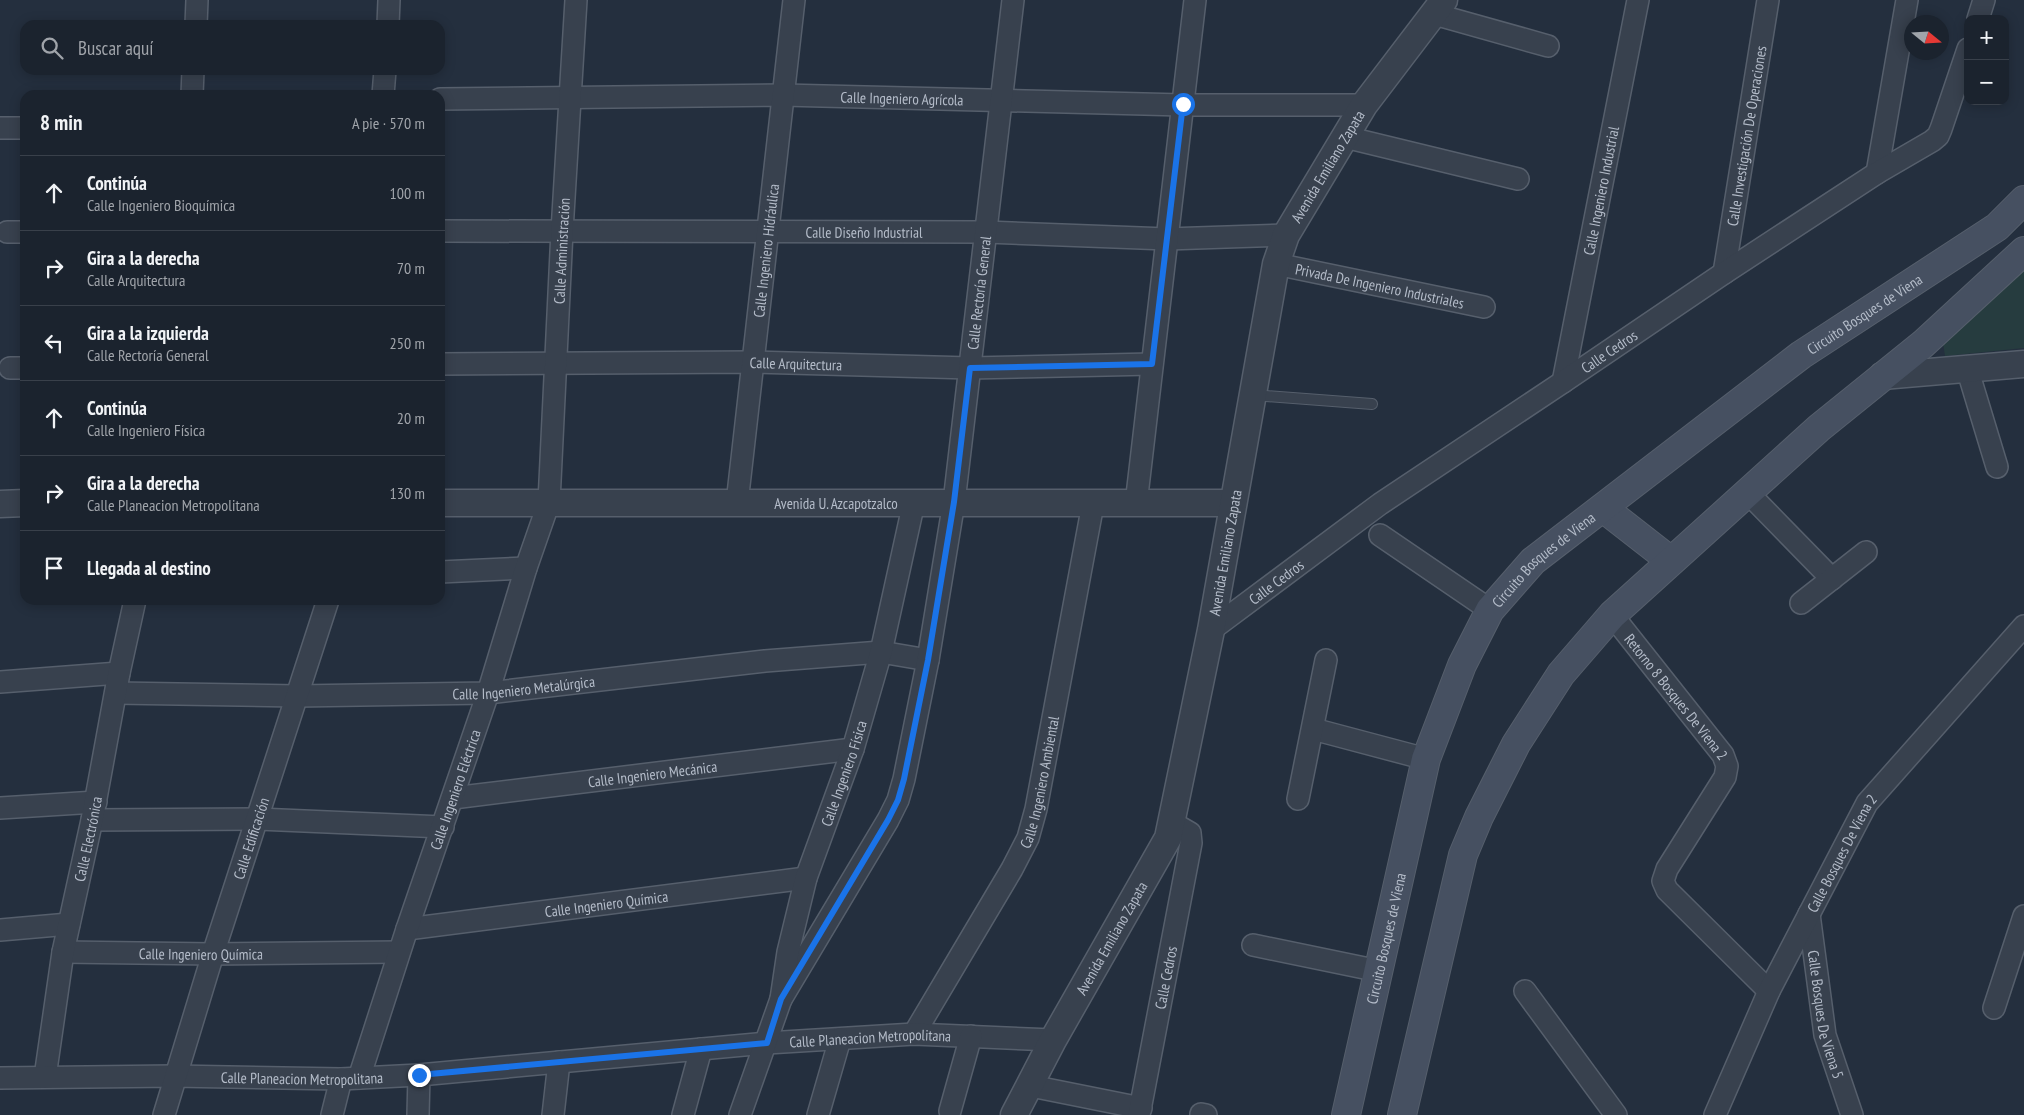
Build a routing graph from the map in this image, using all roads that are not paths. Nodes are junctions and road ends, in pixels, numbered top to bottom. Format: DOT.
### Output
graph roads {
  1 [pos="197,0"];
  2 [pos="389,0"];
  3 [pos="576,0"];
  4 [pos="794,0"];
  5 [pos="1013,0"];
  6 [pos="1195,0"];
  7 [pos="1638,0"];
  8 [pos="1768,0"];
  9 [pos="1907,0"];
  10 [pos="1984,0"];
  11 [pos="1439,7"];
  12 [pos="1979,15"];
  13 [pos="196,20"];
  14 [pos="388,20"];
  15 [pos="1548,46"];
  16 [pos="1964,60"];
  17 [pos="193,75"];
  18 [pos="384,75"];
  19 [pos="192,90"];
  20 [pos="383,90"];
  21 [pos="783,96"];
  22 [pos="445,99"];
  23 [pos="570,99"];
  24 [pos="1002,99"];
  25 [pos="1183,104"];
  26 [pos="1364,105"];
  27 [pos="0,128"];
  28 [pos="20,128"];
  29 [pos="1345,137"];
  30 [pos="1877,173"];
  31 [pos="1518,179"];
  32 [pos="2024,200"];
  33 [pos="562,231"];
  34 [pos="768,231"];
  35 [pos="445,232"];
  36 [pos="986,232"];
  37 [pos="1286,235"];
  38 [pos="1167,239"];
  39 [pos="2024,251"];
  40 [pos="1276,264"];
  41 [pos="1724,273"];
  42 [pos="1484,307"];
  43 [pos="555,362"];
  44 [pos="753,362"];
  45 [pos="445,364"];
  46 [pos="1152,364"];
  47 [pos="2024,364"];
  48 [pos="970,368"];
  49 [pos="1967,368"];
  50 [pos="1882,376"];
  51 [pos="1563,382"];
  52 [pos="1252,395"];
  53 [pos="1372,404"];
  54 [pos="1997,467"];
  55 [pos="1748,493"];
  56 [pos="549,502"];
  57 [pos="914,502"];
  58 [pos="954,502"];
  59 [pos="20,503"];
  60 [pos="445,503"];
  61 [pos="737,503"];
  62 [pos="1232,503"];
  63 [pos="0,504"];
  64 [pos="1093,504"];
  65 [pos="1136,504"];
  66 [pos="1603,508"];
  67 [pos="1380,535"];
  68 [pos="1866,552"];
  69 [pos="1671,561"];
  70 [pos="526,568"];
  71 [pos="445,572"];
  72 [pos="1832,579"];
  73 [pos="1801,603"];
  74 [pos="135,605"];
  75 [pos="326,605"];
  76 [pos="1490,610"];
  77 [pos="1612,615"];
  78 [pos="2024,626"];
  79 [pos="1211,630"];
  80 [pos="881,652"];
  81 [pos="928,660"];
  82 [pos="1326,660"];
  83 [pos="0,682"];
  84 [pos="118,683"];
  85 [pos="488,693"];
  86 [pos="297,696"];
  87 [pos="1313,729"];
  88 [pos="853,749"];
  89 [pos="1426,759"];
  90 [pos="453,798"];
  91 [pos="1298,799"];
  92 [pos="0,808"];
  93 [pos="94,811"];
  94 [pos="258,819"];
  95 [pos="1171,822"];
  96 [pos="443,827"];
  97 [pos="806,878"];
  98 [pos="1809,914"];
  99 [pos="2024,916"];
  100 [pos="69,924"];
  101 [pos="407,929"];
  102 [pos="0,930"];
  103 [pos="1252,945"];
  104 [pos="63,952"];
  105 [pos="399,952"];
  106 [pos="213,954"];
  107 [pos="1379,971"];
  108 [pos="1525,991"];
  109 [pos="1769,991"];
  110 [pos="781,999"];
  111 [pos="1994,1008"];
  112 [pos="914,1034"];
  113 [pos="971,1036"];
  114 [pos="840,1039"];
  115 [pos="1054,1040"];
  116 [pos="767,1043"];
  117 [pos="701,1049"];
  118 [pos="559,1062"];
  119 [pos="419,1075"];
  120 [pos="174,1076"];
  121 [pos="45,1077"];
  122 [pos="0,1078"];
  123 [pos="350,1078"];
  124 [pos="1030,1086"];
  125 [pos="950,1111"];
  126 [pos="1140,1111"];
  127 [pos="164,1115"];
  128 [pos="332,1115"];
  129 [pos="418,1115"];
  130 [pos="553,1115"];
  131 [pos="683,1115"];
  132 [pos="740,1115"];
  133 [pos="818,1115"];
  134 [pos="1014,1115"];
  135 [pos="1346,1115"];
  136 [pos="1402,1115"];
  137 [pos="1616,1115"];
  138 [pos="1715,1115"];
  139 [pos="1852,1115"];
  1 -- 13 [label="street"];
  2 -- 14 [label="street"];
  3 -- 23 [label="street, Calle Administración"];
  4 -- 21 [label="street, Calle Ingeniero Hidráulica"];
  5 -- 24 [label="street, Calle Rectoría General"];
  6 -- 25 [label="street"];
  7 -- 51 [label="street, Calle Ingeniero Industrial"];
  8 -- 41 [label="street, Calle Investigación De Operaciones"];
  9 -- 30 [label="street"];
  10 -- 12 [label="street"];
  11 -- 15 [label="street"];
  11 -- 26 [label="street, Avenida Emiliano Zapata"];
  16 -- 30 [label="street, Calle Cedros"];
  17 -- 19 [label="street"];
  18 -- 20 [label="street"];
  21 -- 23 [label="street, Calle Ingeniero Agrícola"];
  21 -- 24 [label="street, Calle Ingeniero Agrícola"];
  21 -- 34 [label="street, Calle Ingeniero Hidráulica"];
  22 -- 23 [label="street, Calle Ingeniero Agrícola"];
  23 -- 33 [label="street, Calle Administración"];
  24 -- 25 [label="street, Calle Ingeniero Agrícola"];
  24 -- 36 [label="street, Calle Rectoría General"];
  25 -- 26 [label="street, Calle Ingeniero Agrícola"];
  25 -- 38 [label="street"];
  26 -- 29 [label="street, Avenida Emiliano Zapata"];
  27 -- 28 [label="street"];
  29 -- 31 [label="street"];
  29 -- 37 [label="street, Avenida Emiliano Zapata"];
  30 -- 41 [label="street, Calle Cedros"];
  32 -- 66 [label="main road, Circuito Bosques de Viena"];
  33 -- 34 [label="street, Calle Diseño Industrial"];
  33 -- 35 [label="street, Calle Diseño Industrial"];
  33 -- 43 [label="street, Calle Administración"];
  34 -- 36 [label="street, Calle Diseño Industrial"];
  34 -- 44 [label="street, Calle Ingeniero Hidráulica"];
  36 -- 38 [label="street, Calle Diseño Industrial"];
  36 -- 48 [label="street, Calle Rectoría General"];
  37 -- 38 [label="street, Calle Diseño Industrial"];
  37 -- 40 [label="street, Avenida Emiliano Zapata"];
  38 -- 46 [label="street"];
  39 -- 50 [label="main road"];
  40 -- 42 [label="street, Privada De Ingeniero Industriales"];
  40 -- 52 [label="street, Avenida Emiliano Zapata"];
  41 -- 51 [label="street, Calle Cedros"];
  43 -- 44 [label="street, Calle Arquitectura"];
  43 -- 45 [label="street, Calle Arquitectura"];
  43 -- 56 [label="street, Calle Administración"];
  44 -- 48 [label="street, Calle Arquitectura"];
  44 -- 61 [label="street, Calle Ingeniero Hidráulica"];
  46 -- 48 [label="street, Calle Arquitectura"];
  46 -- 65 [label="street"];
  47 -- 49 [label="street"];
  48 -- 58 [label="street, Calle Rectoría General"];
  49 -- 50 [label="street"];
  49 -- 54 [label="street"];
  50 -- 55 [label="main road"];
  51 -- 79 [label="street, Calle Cedros"];
  52 -- 53 [label="lane"];
  52 -- 62 [label="street, Avenida Emiliano Zapata"];
  55 -- 69 [label="main road"];
  55 -- 72 [label="street"];
  56 -- 60 [label="street, Avenida U. Azcapotzalco"];
  56 -- 61 [label="street, Avenida U. Azcapotzalco"];
  56 -- 70 [label="street, Calle Ingeniero Eléctrica"];
  57 -- 58 [label="street, Avenida U. Azcapotzalco"];
  57 -- 61 [label="street, Avenida U. Azcapotzalco"];
  57 -- 80 [label="street, Calle Ingeniero Física"];
  58 -- 64 [label="street, Avenida U. Azcapotzalco"];
  58 -- 81 [label="street, Calle Rectoría General"];
  59 -- 63 [label="street"];
  62 -- 65 [label="street, Avenida U. Azcapotzalco"];
  62 -- 79 [label="street, Avenida Emiliano Zapata"];
  64 -- 65 [label="street, Avenida U. Azcapotzalco"];
  64 -- 112 [label="street, Calle Ingeniero Ambiental"];
  66 -- 69 [label="main road"];
  66 -- 76 [label="main road, Circuito Bosques de Viena"];
  67 -- 76 [label="street"];
  68 -- 72 [label="street"];
  69 -- 77 [label="main road"];
  70 -- 71 [label="street"];
  70 -- 85 [label="street, Calle Ingeniero Eléctrica"];
  72 -- 73 [label="street"];
  74 -- 84 [label="street, Calle Electrónica"];
  75 -- 86 [label="street, Calle Edificación"];
  76 -- 89 [label="main road, Circuito Bosques de Viena"];
  77 -- 109 [label="street, Retorno 8 Bosques De Viena 2"];
  77 -- 136 [label="main road"];
  78 -- 98 [label="street, Calle Bosques De Viena 2"];
  79 -- 95 [label="street, Avenida Emiliano Zapata"];
  80 -- 81 [label="street, Calle Ingeniero Metalúrgica"];
  80 -- 85 [label="street, Calle Ingeniero Metalúrgica"];
  80 -- 88 [label="street, Calle Ingeniero Física"];
  81 -- 110 [label="street, Calle Rectoría General"];
  82 -- 87 [label="street"];
  83 -- 84 [label="street, Calle Ingeniero Metalúrgica"];
  84 -- 86 [label="street, Calle Ingeniero Metalúrgica"];
  84 -- 93 [label="street, Calle Electrónica"];
  85 -- 86 [label="street, Calle Ingeniero Metalúrgica"];
  85 -- 90 [label="street, Calle Ingeniero Eléctrica"];
  86 -- 94 [label="street, Calle Edificación"];
  87 -- 89 [label="street"];
  87 -- 91 [label="street"];
  88 -- 90 [label="street, Calle Ingeniero Mecánica"];
  88 -- 97 [label="street, Calle Ingeniero Física"];
  89 -- 107 [label="main road, Circuito Bosques de Viena"];
  90 -- 96 [label="street, Calle Ingeniero Eléctrica"];
  92 -- 93 [label="street"];
  93 -- 94 [label="street"];
  93 -- 100 [label="street, Calle Electrónica"];
  94 -- 96 [label="street"];
  94 -- 106 [label="street, Calle Edificación"];
  95 -- 115 [label="street, Avenida Emiliano Zapata"];
  95 -- 126 [label="street, Calle Cedros"];
  96 -- 101 [label="street, Calle Ingeniero Eléctrica"];
  97 -- 101 [label="street, Calle Ingeniero Química"];
  97 -- 110 [label="street, Calle Ingeniero Física"];
  98 -- 109 [label="street, Calle Bosques De Viena 2"];
  98 -- 139 [label="street, Calle Bosques De Viena 5"];
  99 -- 111 [label="street"];
  100 -- 102 [label="street"];
  100 -- 104 [label="street, Calle Electrónica"];
  101 -- 105 [label="street, Calle Ingeniero Eléctrica"];
  103 -- 107 [label="street"];
  104 -- 106 [label="street, Calle Ingeniero Química"];
  104 -- 121 [label="street, Calle Electrónica"];
  105 -- 106 [label="street, Calle Ingeniero Química"];
  105 -- 123 [label="street, Calle Ingeniero Eléctrica"];
  106 -- 120 [label="street, Calle Edificación"];
  107 -- 135 [label="main road, Circuito Bosques de Viena"];
  108 -- 137 [label="street"];
  109 -- 138 [label="street, Calle Bosques De Viena 2"];
  110 -- 116 [label="street, Calle Ingeniero Física"];
  112 -- 113 [label="street, Calle Planeacion Metropolitana"];
  112 -- 114 [label="street, Calle Planeacion Metropolitana"];
  113 -- 115 [label="street, Calle Planeacion Metropolitana"];
  113 -- 125 [label="street"];
  114 -- 116 [label="street, Calle Planeacion Metropolitana"];
  114 -- 133 [label="street"];
  115 -- 124 [label="street, Avenida Emiliano Zapata"];
  116 -- 117 [label="street, Calle Planeacion Metropolitana"];
  116 -- 132 [label="street, Calle Ingeniero Física"];
  117 -- 118 [label="street, Calle Planeacion Metropolitana"];
  117 -- 131 [label="street"];
  118 -- 119 [label="street, Calle Planeacion Metropolitana"];
  118 -- 130 [label="street"];
  119 -- 123 [label="street, Calle Planeacion Metropolitana"];
  119 -- 129 [label="street"];
  120 -- 121 [label="street, Calle Planeacion Metropolitana"];
  120 -- 123 [label="street, Calle Planeacion Metropolitana"];
  120 -- 127 [label="street, Calle Edificación"];
  121 -- 122 [label="street, Calle Planeacion Metropolitana"];
  123 -- 128 [label="street, Calle Ingeniero Eléctrica"];
  124 -- 126 [label="street"];
  124 -- 134 [label="street, Avenida Emiliano Zapata"];
}
